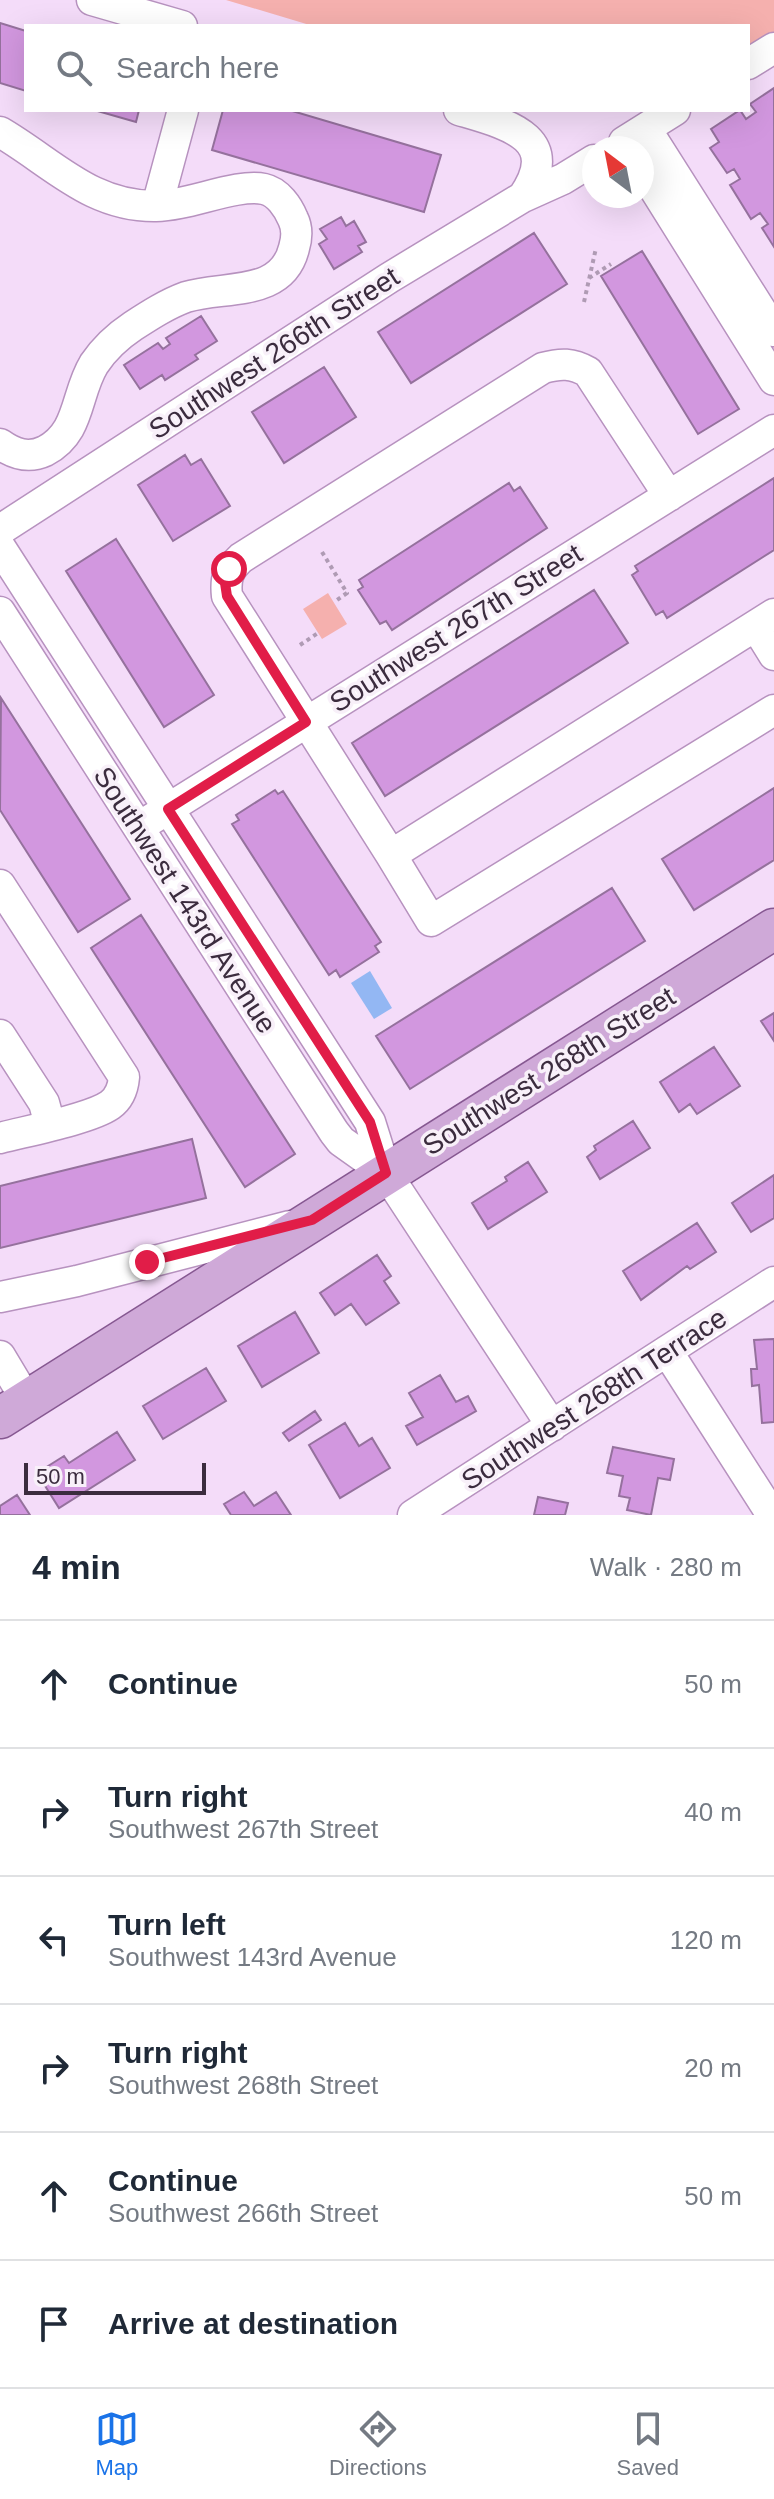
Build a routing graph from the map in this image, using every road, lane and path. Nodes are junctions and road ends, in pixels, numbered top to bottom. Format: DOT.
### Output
graph roads {
  1 [pos="92,0"];
  2 [pos="175,24"];
  3 [pos="774,48"];
  4 [pos="750,63"];
  5 [pos="182,112"];
  6 [pos="466,112"];
  7 [pos="672,112"];
  8 [pos="0,132"];
  9 [pos="637,136"];
  10 [pos="582,167"];
  11 [pos="654,176"];
  12 [pos="654,188"];
  13 [pos="523,197"];
  14 [pos="157,206"];
  15 [pos="596,248"];
  16 [pos="611,264"];
  17 [pos="589,278"];
  18 [pos="584,302"];
  19 [pos="774,331"];
  20 [pos="774,380"];
  21 [pos="774,430"];
  22 [pos="0,444"];
  23 [pos="669,496"];
  24 [pos="0,530"];
  25 [pos="0,547"];
  26 [pos="322,552"];
  27 [pos="334,602"];
  28 [pos="0,612"];
  29 [pos="765,620"];
  30 [pos="318,633"];
  31 [pos="300,645"];
  32 [pos="774,655"];
  33 [pos="774,710"];
  34 [pos="306,722"];
  35 [pos="168,809"];
  36 [pos="139,827"];
  37 [pos="391,855"];
  38 [pos="0,885"];
  39 [pos="774,929"];
  40 [pos="0,1035"];
  41 [pos="50,1125"];
  42 [pos="0,1138"];
  43 [pos="386,1173"];
  44 [pos="312,1220"];
  45 [pos="774,1282"];
  46 [pos="0,1297"];
  47 [pos="667,1351"];
  48 [pos="0,1356"];
  49 [pos="14,1409"];
  50 [pos="552,1426"];
  51 [pos="428,1511"];
  52 [pos="772,1515"];
  1 -- 2 [label="street"];
  3 -- 4 [label="street"];
  5 -- 14 [label="street"];
  6 -- 13 [label="street"];
  7 -- 9 [label="street"];
  8 -- 14 [label="street"];
  10 -- 13 [label="street, Southwest 266th Street"];
  11 -- 19 [label="street"];
  12 -- 20 [label="street"];
  13 -- 24 [label="street, Southwest 266th Street"];
  14 -- 22 [label="street"];
  15 -- 17 [label="path"];
  16 -- 17 [label="path"];
  17 -- 18 [label="path"];
  21 -- 23 [label="street, Southwest 267th Street"];
  23 -- 34 [label="street, Southwest 267th Street"];
  23 -- 34 [label="street"];
  25 -- 35 [label="street, Southwest 143rd Avenue"];
  26 -- 27 [label="path"];
  28 -- 36 [label="street, Southwest 143rd Avenue"];
  29 -- 32 [label="street"];
  29 -- 37 [label="street"];
  30 -- 31 [label="path"];
  33 -- 37 [label="street"];
  34 -- 35 [label="street, Southwest 267th Street"];
  34 -- 37 [label="street"];
  35 -- 36 [label="street, Southwest 267th Street"];
  35 -- 43 [label="street, Southwest 143rd Avenue"];
  36 -- 43 [label="street, Southwest 143rd Avenue"];
  38 -- 41 [label="street"];
  39 -- 43 [label="main road, Southwest 268th Street"];
  40 -- 41 [label="street"];
  41 -- 42 [label="street"];
  43 -- 44 [label="main road, Southwest 268th Street"];
  43 -- 50 [label="street, Southwest 143rd Avenue"];
  44 -- 46 [label="street"];
  44 -- 49 [label="main road, Southwest 268th Street"];
  45 -- 47 [label="street, Southwest 268th Terrace"];
  47 -- 50 [label="street, Southwest 268th Terrace"];
  47 -- 52 [label="street"];
  48 -- 49 [label="street"];
  50 -- 51 [label="street, Southwest 268th Terrace"];
}
